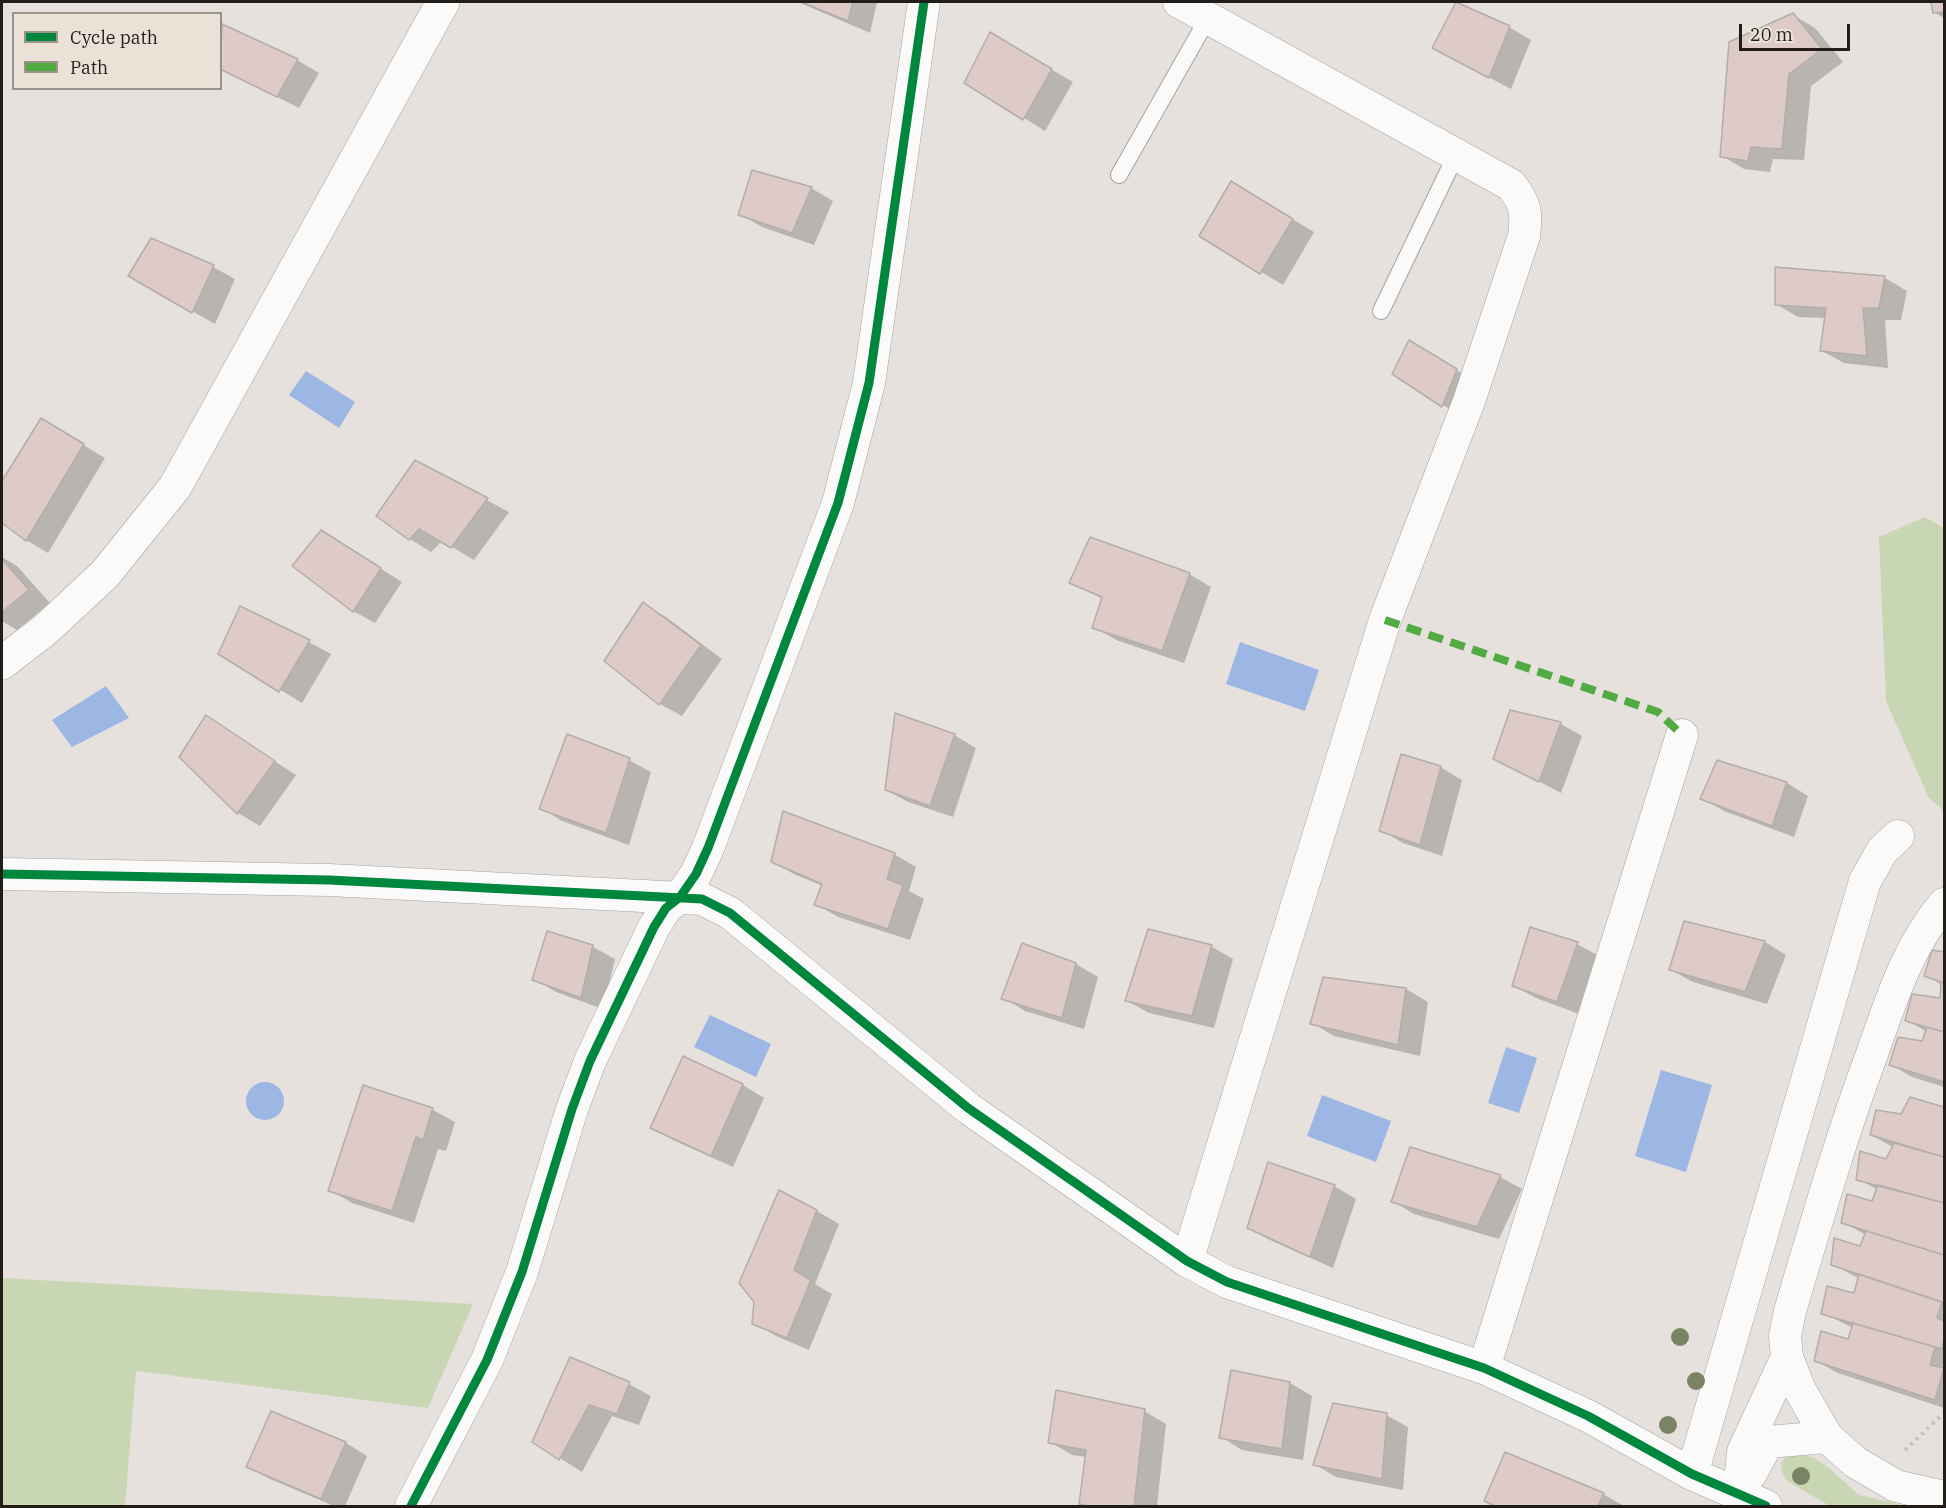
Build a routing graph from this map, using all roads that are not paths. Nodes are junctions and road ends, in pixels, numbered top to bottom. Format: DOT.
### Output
graph roads {
  1 [pos="443,2"];
  2 [pos="924,2"];
  3 [pos="1179,2"];
  4 [pos="1208,18"];
  5 [pos="1456,155"];
  6 [pos="1119,175"];
  7 [pos="1381,311"];
  8 [pos="2,663"];
  9 [pos="1682,735"];
  10 [pos="1899,836"];
  11 [pos="2,874"];
  12 [pos="680,897"];
  13 [pos="1944,904"];
  14 [pos="1186,1261"];
  15 [pos="1787,1357"];
  16 [pos="1484,1368"];
  17 [pos="1800,1390"];
  18 [pos="1827,1437"];
  19 [pos="1768,1442"];
  20 [pos="1692,1474"];
  21 [pos="1944,1497"];
  22 [pos="1753,1500"];
  23 [pos="411,1506"];
  1 -- 8 [label="street"];
  2 -- 12 [label="street"];
  3 -- 4 [label="street"];
  4 -- 5 [label="street"];
  4 -- 6 [label="lane"];
  5 -- 7 [label="lane"];
  5 -- 14 [label="street"];
  9 -- 16 [label="street"];
  10 -- 20 [label="street"];
  11 -- 12 [label="street"];
  12 -- 14 [label="street"];
  12 -- 23 [label="street"];
  13 -- 15 [label="street"];
  14 -- 16 [label="street"];
  15 -- 17 [label="street"];
  15 -- 22 [label="street"];
  16 -- 20 [label="street"];
  17 -- 18 [label="street"];
  17 -- 19 [label="street"];
  18 -- 19 [label="street"];
  18 -- 21 [label="street"];
  19 -- 22 [label="street"];
  20 -- 22 [label="street"];
}
